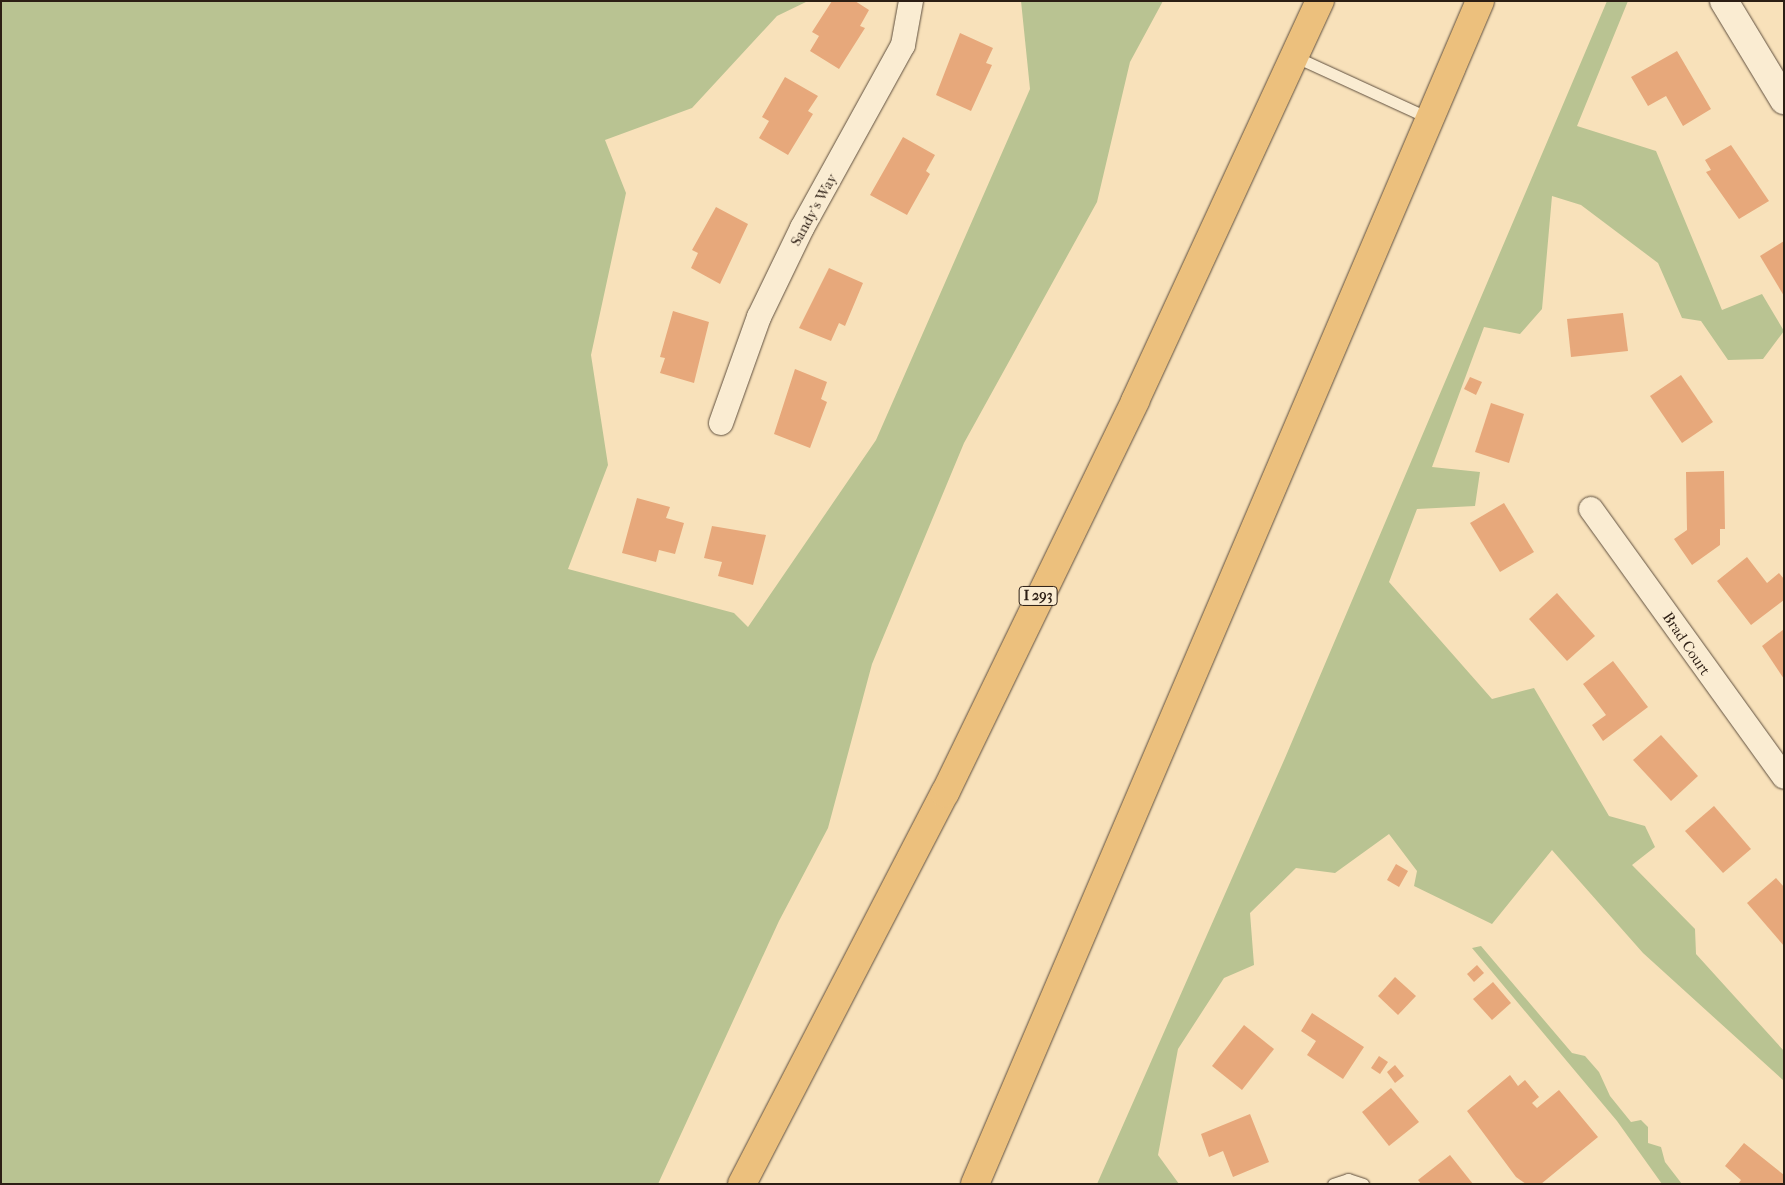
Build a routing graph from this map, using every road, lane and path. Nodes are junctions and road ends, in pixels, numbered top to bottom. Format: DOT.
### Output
graph roads {
  1 [pos="912,1"];
  2 [pos="1320,1"];
  3 [pos="1480,1"];
  4 [pos="1724,1"];
  5 [pos="1296,58"];
  6 [pos="1784,100"];
  7 [pos="1431,118"];
  8 [pos="721,423"];
  9 [pos="1591,509"];
  10 [pos="1784,777"];
  11 [pos="742,1184"];
  12 [pos="975,1184"];
  13 [pos="1334,1184"];
  14 [pos="1363,1184"];
  1 -- 8 [label="street, Sandy's Way"];
  2 -- 5 [label="highway, I 293"];
  3 -- 7 [label="highway"];
  4 -- 6 [label="street"];
  5 -- 7 [label="lane"];
  5 -- 11 [label="highway, I 293"];
  7 -- 12 [label="highway"];
  9 -- 10 [label="street, Brad Court"];
  13 -- 14 [label="lane"];
}
